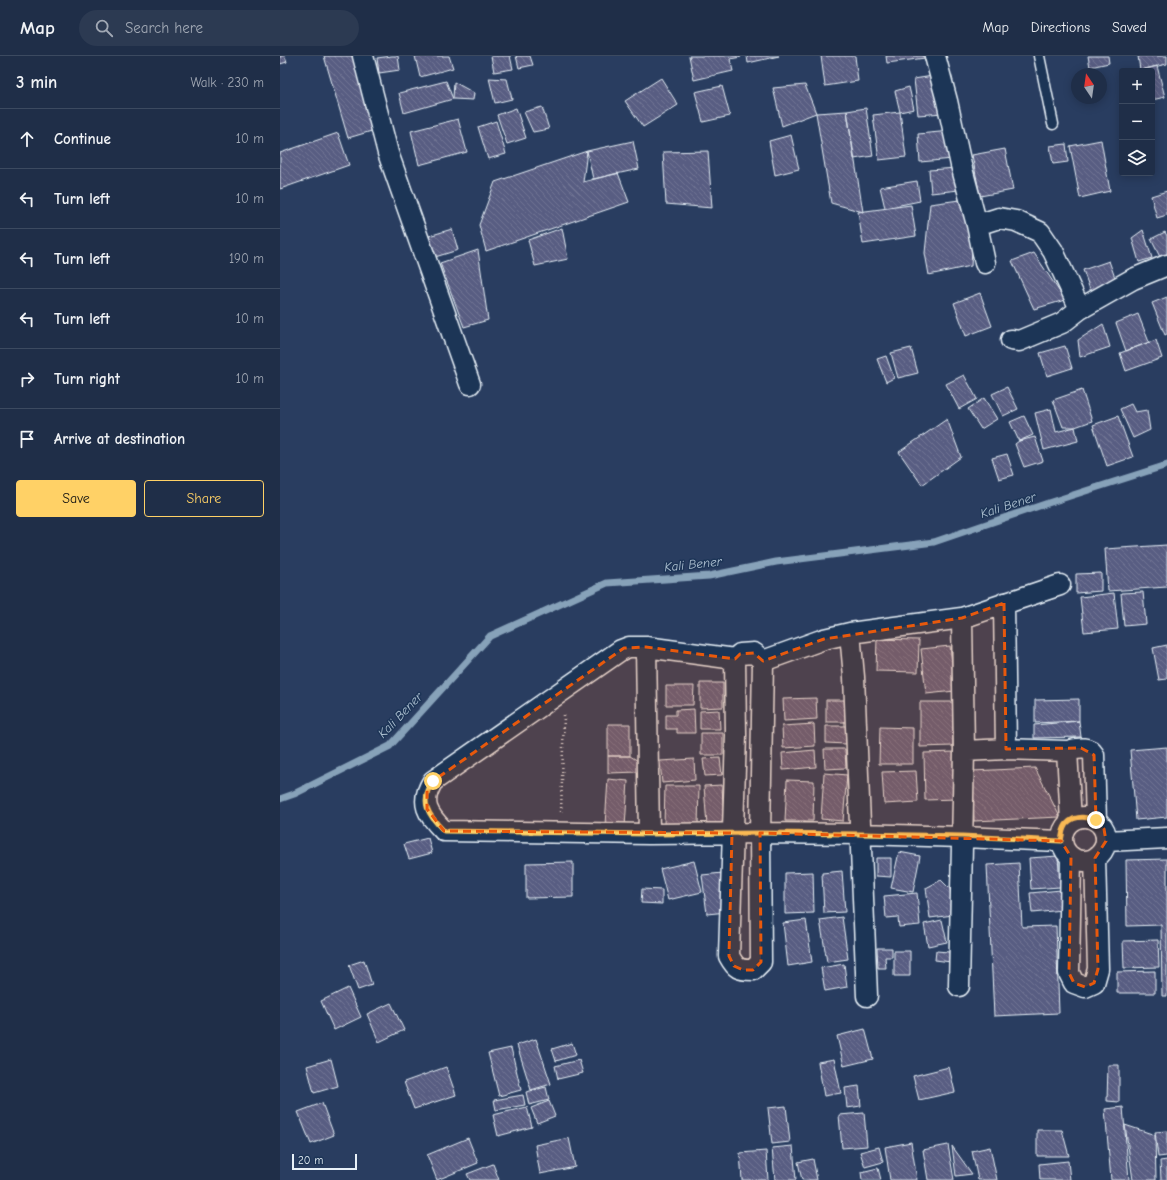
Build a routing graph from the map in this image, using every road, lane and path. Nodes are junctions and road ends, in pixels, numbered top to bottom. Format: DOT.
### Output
graph roads {
  1 [pos="363,56"];
  2 [pos="936,56"];
  3 [pos="1039,56"];
  4 [pos="1053,124"];
  5 [pos="978,225"];
  6 [pos="985,263"];
  7 [pos="1167,265"];
  8 [pos="1080,309"];
  9 [pos="1011,340"];
  10 [pos="470,384"];
  11 [pos="1060,584"];
  12 [pos="1004,602"];
  13 [pos="962,618"];
  14 [pos="850,633"];
  15 [pos="646,647"];
  16 [pos="735,659"];
  17 [pos="762,661"];
  18 [pos="565,688"];
  19 [pos="1006,749"];
  20 [pos="964,751"];
  21 [pos="1067,751"];
  22 [pos="1096,820"];
  23 [pos="1071,821"];
  24 [pos="560,832"];
  25 [pos="760,833"];
  26 [pos="649,834"];
  27 [pos="732,834"];
  28 [pos="861,834"];
  29 [pos="962,836"];
  30 [pos="1167,838"];
  31 [pos="1106,841"];
  32 [pos="1066,849"];
  33 [pos="1095,858"];
  34 [pos="959,986"];
  35 [pos="867,996"];
  1 -- 10 [label="street"];
  2 -- 5 [label="street"];
  3 -- 4 [label="lane"];
  5 -- 6 [label="street"];
  5 -- 8 [label="street"];
  7 -- 8 [label="street"];
  8 -- 9 [label="street"];
  11 -- 12 [label="street"];
  12 -- 13 [label="street"];
  12 -- 19 [label="street"];
  13 -- 14 [label="street"];
  13 -- 20 [label="street"];
  14 -- 17 [label="street"];
  14 -- 28 [label="street"];
  15 -- 16 [label="street"];
  15 -- 18 [label="street"];
  15 -- 26 [label="street"];
  16 -- 17 [label="street"];
  16 -- 27 [label="street"];
  17 -- 25 [label="street"];
  18 -- 24 [label="path"];
  18 -- 24 [label="street"];
  19 -- 20 [label="street"];
  19 -- 21 [label="street"];
  20 -- 29 [label="street"];
  21 -- 22 [label="street"];
  21 -- 23 [label="street"];
  22 -- 23 [label="street"];
  22 -- 31 [label="street"];
  23 -- 32 [label="street"];
  24 -- 26 [label="street"];
  25 -- 27 [label="street"];
  25 -- 27 [label="street"];
  25 -- 28 [label="street"];
  26 -- 27 [label="street"];
  28 -- 29 [label="street"];
  28 -- 35 [label="street"];
  29 -- 32 [label="street"];
  29 -- 34 [label="street"];
  30 -- 31 [label="street"];
  31 -- 33 [label="street"];
  32 -- 33 [label="street"];
  32 -- 33 [label="street"];
}
